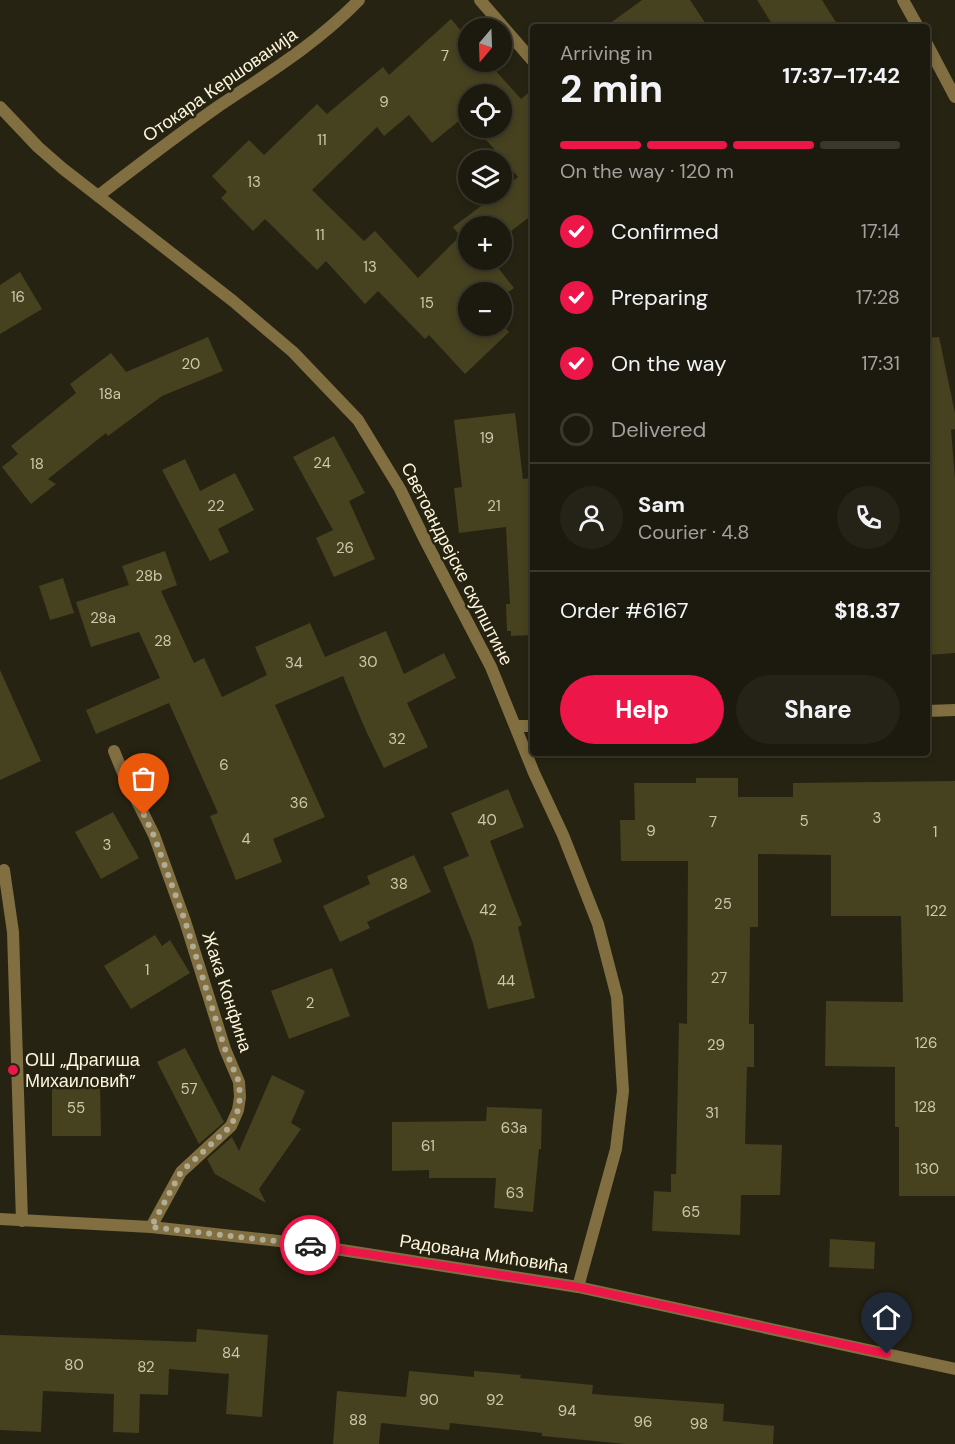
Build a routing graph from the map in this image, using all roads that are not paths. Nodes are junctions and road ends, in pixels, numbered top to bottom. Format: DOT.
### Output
graph roads {
  1 [pos="359,0"];
  2 [pos="480,0"];
  3 [pos="903,0"];
  4 [pos="916,24"];
  5 [pos="930,49"];
  6 [pos="530,58"];
  7 [pos="954,93"];
  8 [pos="0,107"];
  9 [pos="98,196"];
  10 [pos="955,710"];
  11 [pos="930,711"];
  12 [pos="516,726"];
  13 [pos="530,726"];
  14 [pos="114,751"];
  15 [pos="4,870"];
  16 [pos="0,1219"];
  17 [pos="22,1221"];
  18 [pos="151,1227"];
  19 [pos="578,1287"];
  20 [pos="955,1369"];
  1 -- 9 [label="street, Отокара Кершованија"];
  2 -- 6 [label="street"];
  3 -- 4 [label="street"];
  5 -- 7 [label="street"];
  8 -- 9 [label="street, Светоандрејске скупштине"];
  9 -- 12 [label="street, Светоандрејске скупштине"];
  10 -- 11 [label="street"];
  12 -- 13 [label="street"];
  12 -- 19 [label="street, Светоандрејске скупштине"];
  14 -- 18 [label="street, Жака Конфина"];
  15 -- 17 [label="street"];
  16 -- 17 [label="street, Радована Мићовића"];
  17 -- 18 [label="street, Радована Мићовића"];
  18 -- 19 [label="street, Радована Мићовића"];
  19 -- 20 [label="street, Радована Мићовића"];
}
